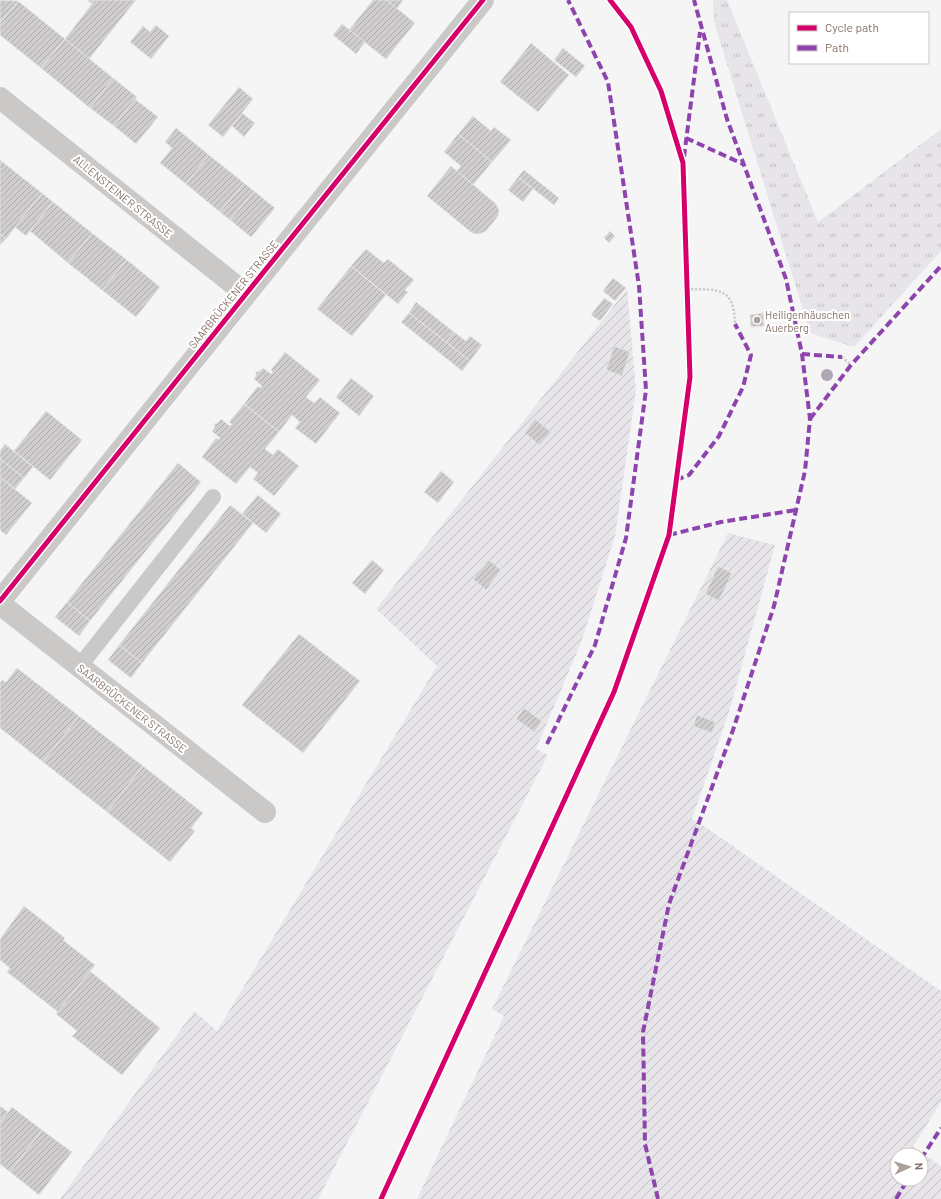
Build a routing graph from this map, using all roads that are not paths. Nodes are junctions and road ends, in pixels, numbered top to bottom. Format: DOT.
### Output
graph roads {
  1 [pos="483,0"];
  2 [pos="0,98"];
  3 [pos="246,294"];
  4 [pos="213,497"];
  5 [pos="0,603"];
  6 [pos="79,667"];
  7 [pos="265,812"];
  1 -- 3 [label="street, SAARBRÜCKENER STRASSE"];
  2 -- 3 [label="street, ALLENSTEINER STRASSE"];
  3 -- 5 [label="street, SAARBRÜCKENER STRASSE"];
  4 -- 6 [label="lane"];
  5 -- 6 [label="street, SAARBRÜCKENER STRASSE"];
  6 -- 7 [label="street, SAARBRÜCKENER STRASSE"];
}
